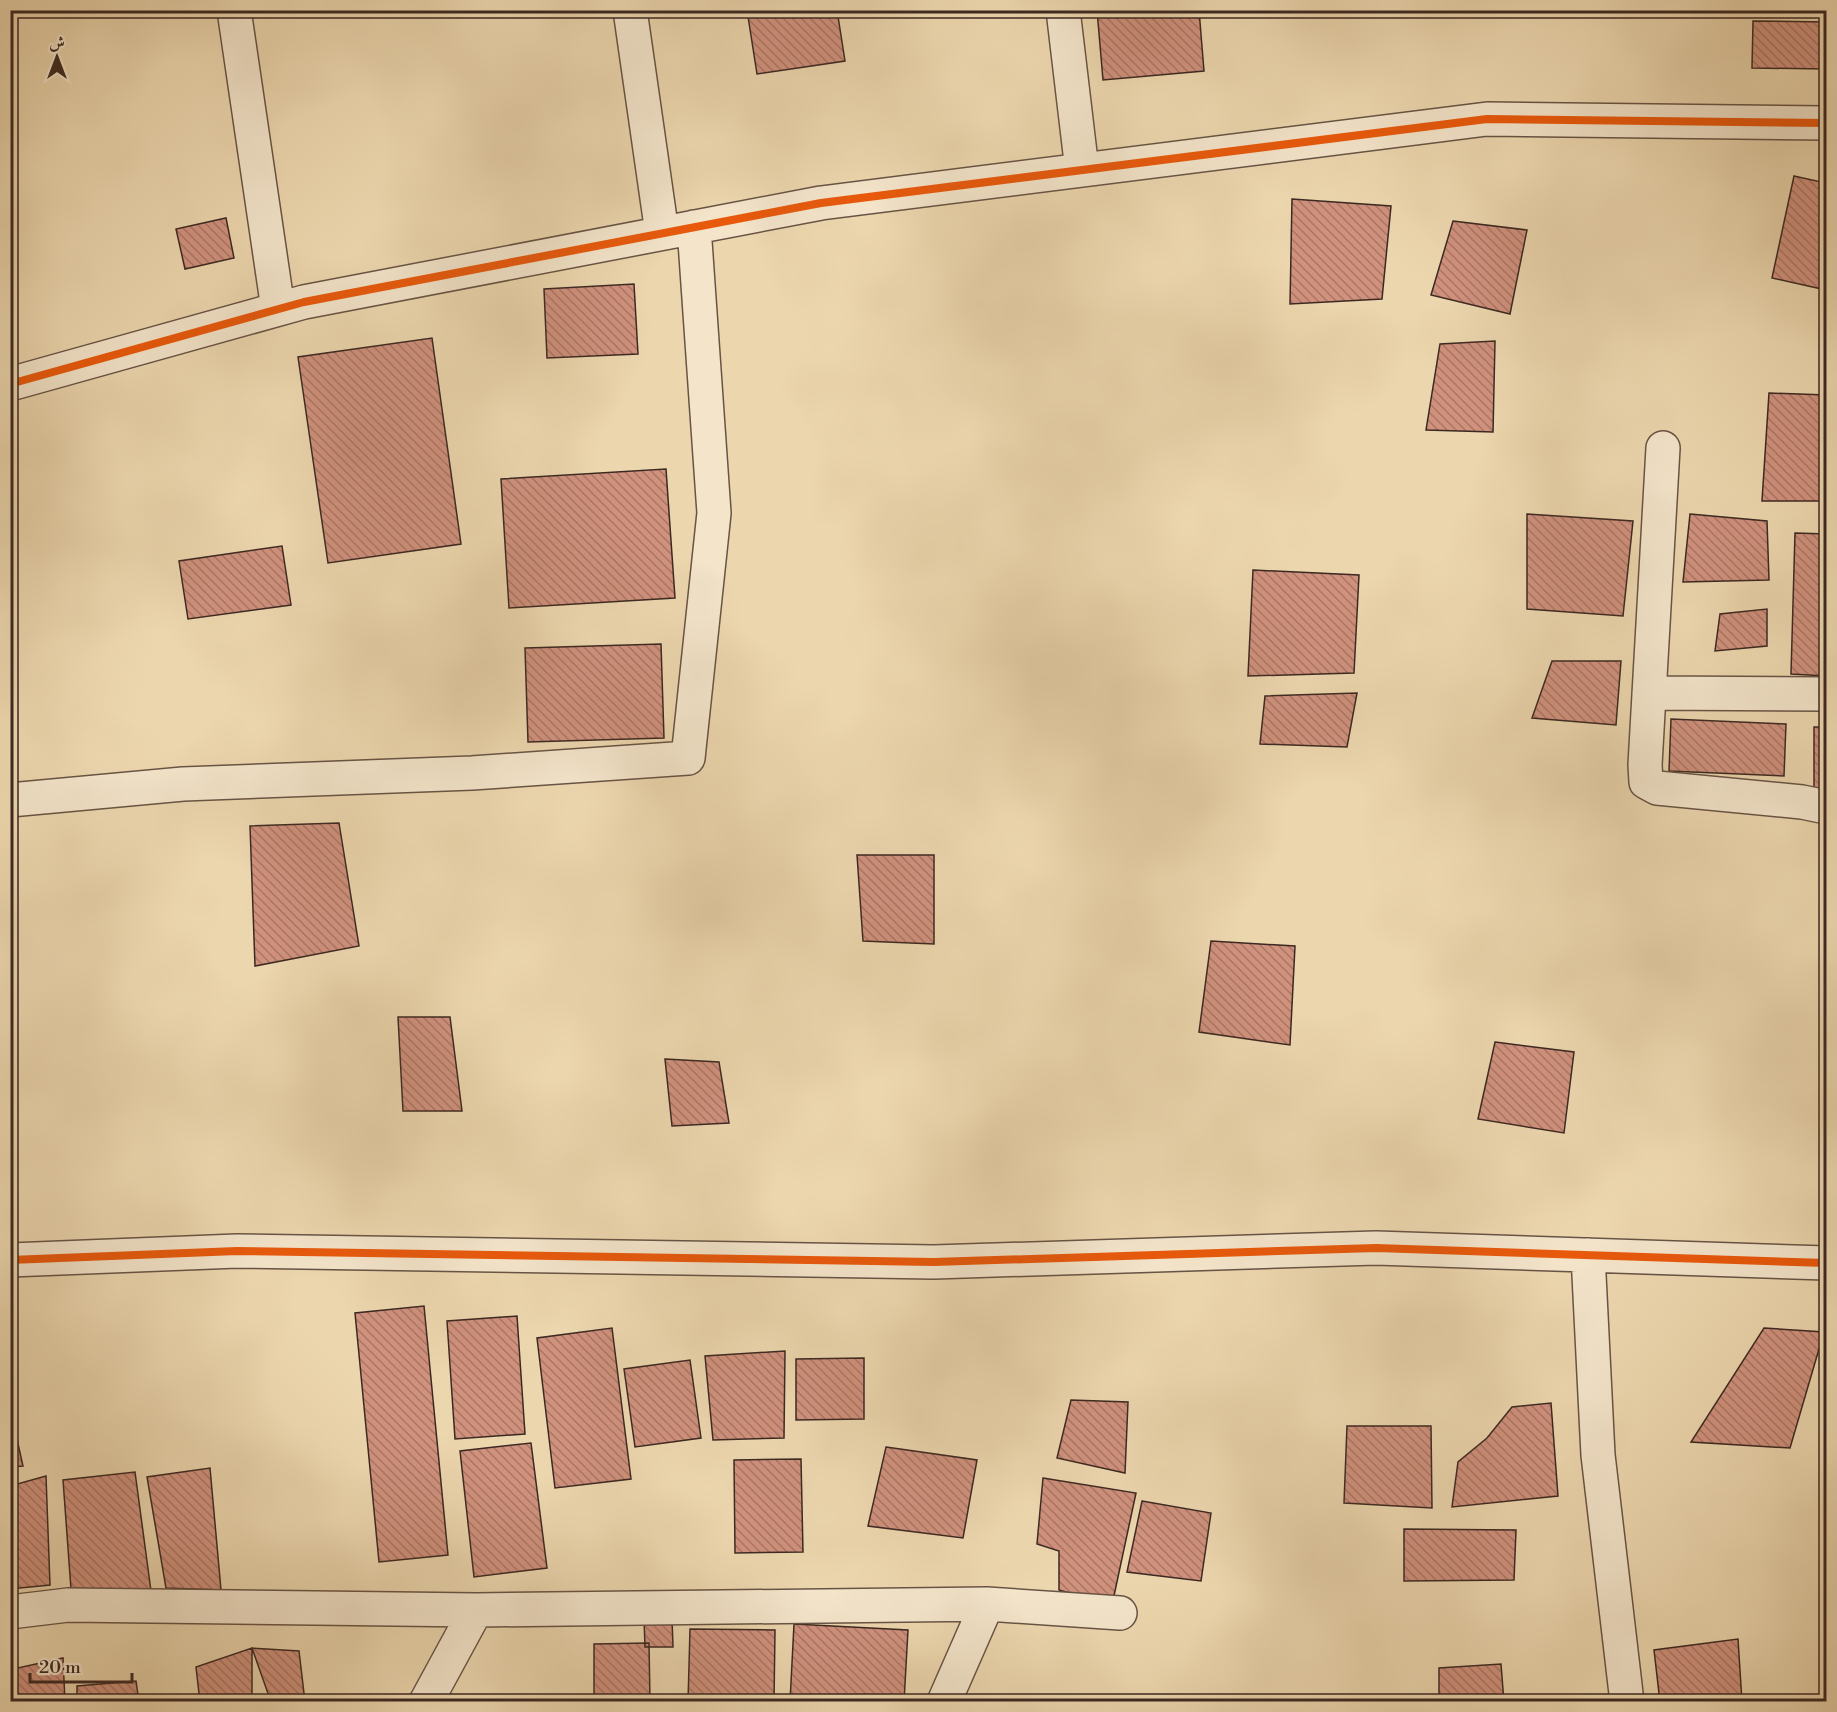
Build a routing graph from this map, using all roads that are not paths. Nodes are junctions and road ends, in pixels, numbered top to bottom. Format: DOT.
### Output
graph roads {
  1 [pos="234,10"];
  2 [pos="630,10"];
  3 [pos="1063,10"];
  4 [pos="1827,123"];
  5 [pos="1082,170"];
  6 [pos="694,227"];
  7 [pos="662,233"];
  8 [pos="278,309"];
  9 [pos="10,384"];
  10 [pos="1663,448"];
  11 [pos="1649,693"];
  12 [pos="1827,694"];
  13 [pos="10,800"];
  14 [pos="1827,807"];
  15 [pos="1588,1255"];
  16 [pos="1824,1258"];
  17 [pos="10,1260"];
  18 [pos="987,1604"];
  19 [pos="476,1610"];
  20 [pos="10,1612"];
  21 [pos="1120,1613"];
  22 [pos="426,1701"];
  23 [pos="944,1701"];
  24 [pos="1627,1701"];
  1 -- 8 [label="street"];
  2 -- 7 [label="street"];
  3 -- 5 [label="street"];
  4 -- 5 [label="street"];
  5 -- 6 [label="street"];
  6 -- 7 [label="street"];
  6 -- 13 [label="street"];
  7 -- 8 [label="street"];
  8 -- 9 [label="street"];
  10 -- 11 [label="street"];
  11 -- 12 [label="street"];
  11 -- 14 [label="street"];
  15 -- 16 [label="street"];
  15 -- 17 [label="street"];
  15 -- 24 [label="street"];
  18 -- 19 [label="street"];
  18 -- 21 [label="street"];
  18 -- 23 [label="street"];
  19 -- 20 [label="street"];
  19 -- 22 [label="street"];
}
